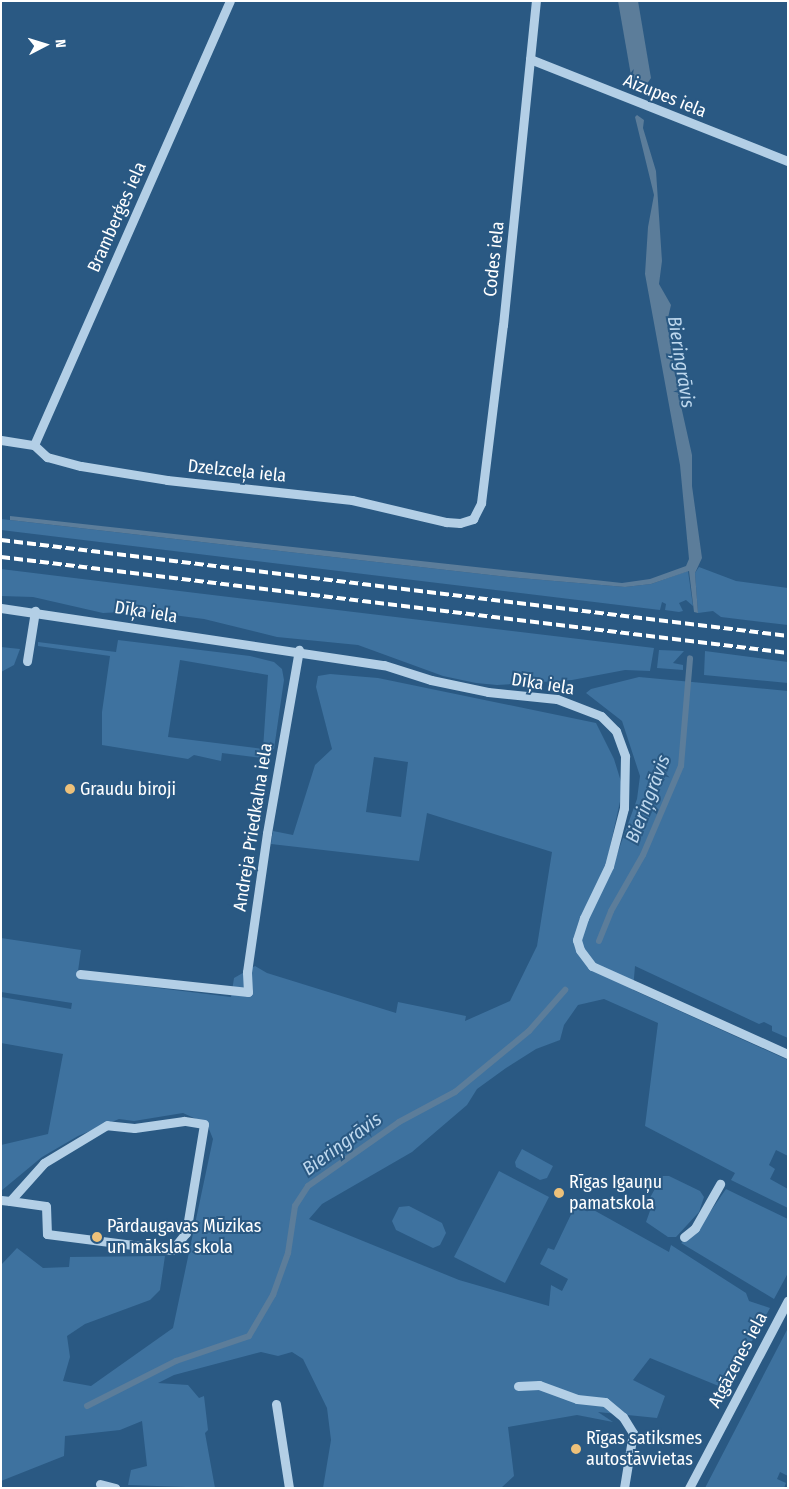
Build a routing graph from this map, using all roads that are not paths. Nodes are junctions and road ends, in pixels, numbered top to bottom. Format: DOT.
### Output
graph roads {
  1 [pos="230,1"];
  2 [pos="536,1"];
  3 [pos="530,59"];
  4 [pos="788,161"];
  5 [pos="1,440"];
  6 [pos="34,445"];
  7 [pos="474,519"];
  8 [pos="1,608"];
  9 [pos="35,611"];
  10 [pos="299,650"];
  11 [pos="27,661"];
  12 [pos="80,974"];
  13 [pos="788,1054"];
  14 [pos="720,1184"];
  15 [pos="6,1200"];
  16 [pos="684,1237"];
  17 [pos="788,1300"];
  18 [pos="518,1386"];
  19 [pos="276,1404"];
  20 [pos="100,1484"];
  21 [pos="115,1488"];
  22 [pos="290,1488"];
  23 [pos="624,1488"];
  24 [pos="689,1488"];
  1 -- 6 [label="street, Bramberģes iela"];
  2 -- 3 [label="street, Codes iela"];
  3 -- 4 [label="street, Aizupes iela"];
  3 -- 7 [label="street, Codes iela"];
  5 -- 6 [label="street, Dzelzceļa iela"];
  6 -- 7 [label="street, Dzelzceļa iela"];
  8 -- 9 [label="street, Dīķa iela"];
  9 -- 10 [label="street, Dīķa iela"];
  9 -- 11 [label="street"];
  10 -- 12 [label="street, Andreja Priedkalna iela"];
  10 -- 13 [label="street, Dīķa iela"];
  14 -- 16 [label="street"];
  15 -- 15 [label="street"];
  17 -- 24 [label="street, Atgāzenes iela"];
  18 -- 23 [label="street"];
  19 -- 22 [label="street"];
  20 -- 21 [label="street"];
}
